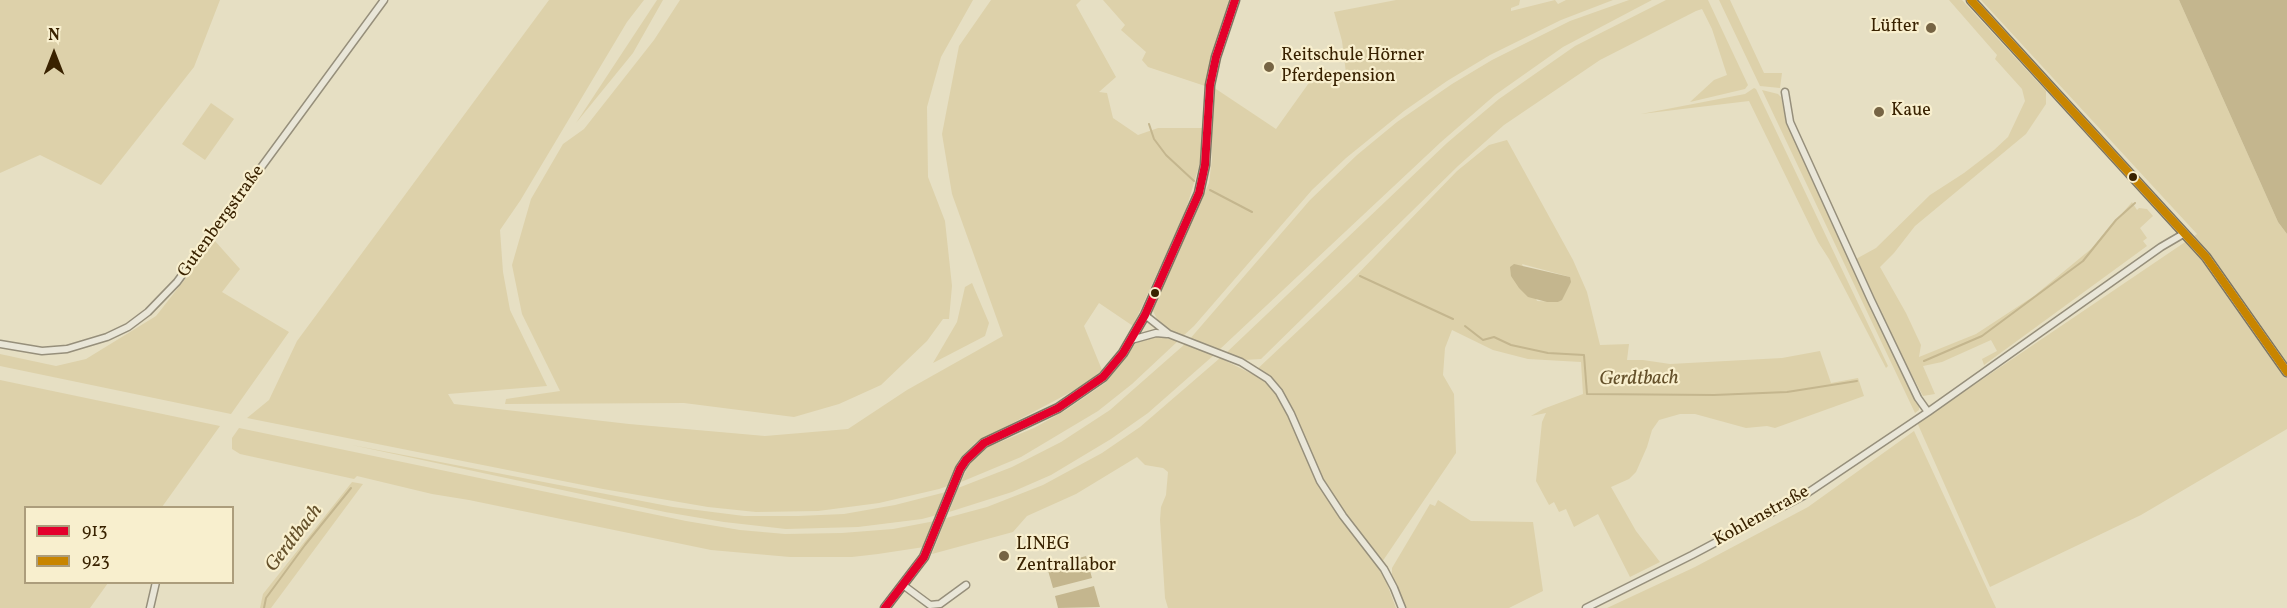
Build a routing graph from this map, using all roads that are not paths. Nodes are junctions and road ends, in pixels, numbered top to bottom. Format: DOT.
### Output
graph roads {
  1 [pos="384,0"];
  2 [pos="1235,0"];
  3 [pos="1971,0"];
  4 [pos="1785,92"];
  5 [pos="2185,233"];
  6 [pos="1145,315"];
  7 [pos="1169,334"];
  8 [pos="1130,340"];
  9 [pos="0,344"];
  10 [pos="2287,372"];
  11 [pos="1929,412"];
  12 [pos="156,584"];
  13 [pos="903,585"];
  14 [pos="966,585"];
  15 [pos="150,608"];
  16 [pos="885,608"];
  17 [pos="1402,608"];
  18 [pos="1587,608"];
  1 -- 9 [label="street, Gutenbergstraße"];
  2 -- 6 [label="main road"];
  3 -- 5 [label="main road"];
  4 -- 11 [label="street"];
  5 -- 10 [label="main road"];
  5 -- 11 [label="street, Kohlenstraße"];
  6 -- 7 [label="street"];
  6 -- 8 [label="main road"];
  7 -- 8 [label="street"];
  7 -- 17 [label="street"];
  8 -- 13 [label="main road"];
  11 -- 18 [label="street, Kohlenstraße"];
  12 -- 15 [label="street"];
  13 -- 14 [label="street"];
  13 -- 16 [label="main road"];
}
